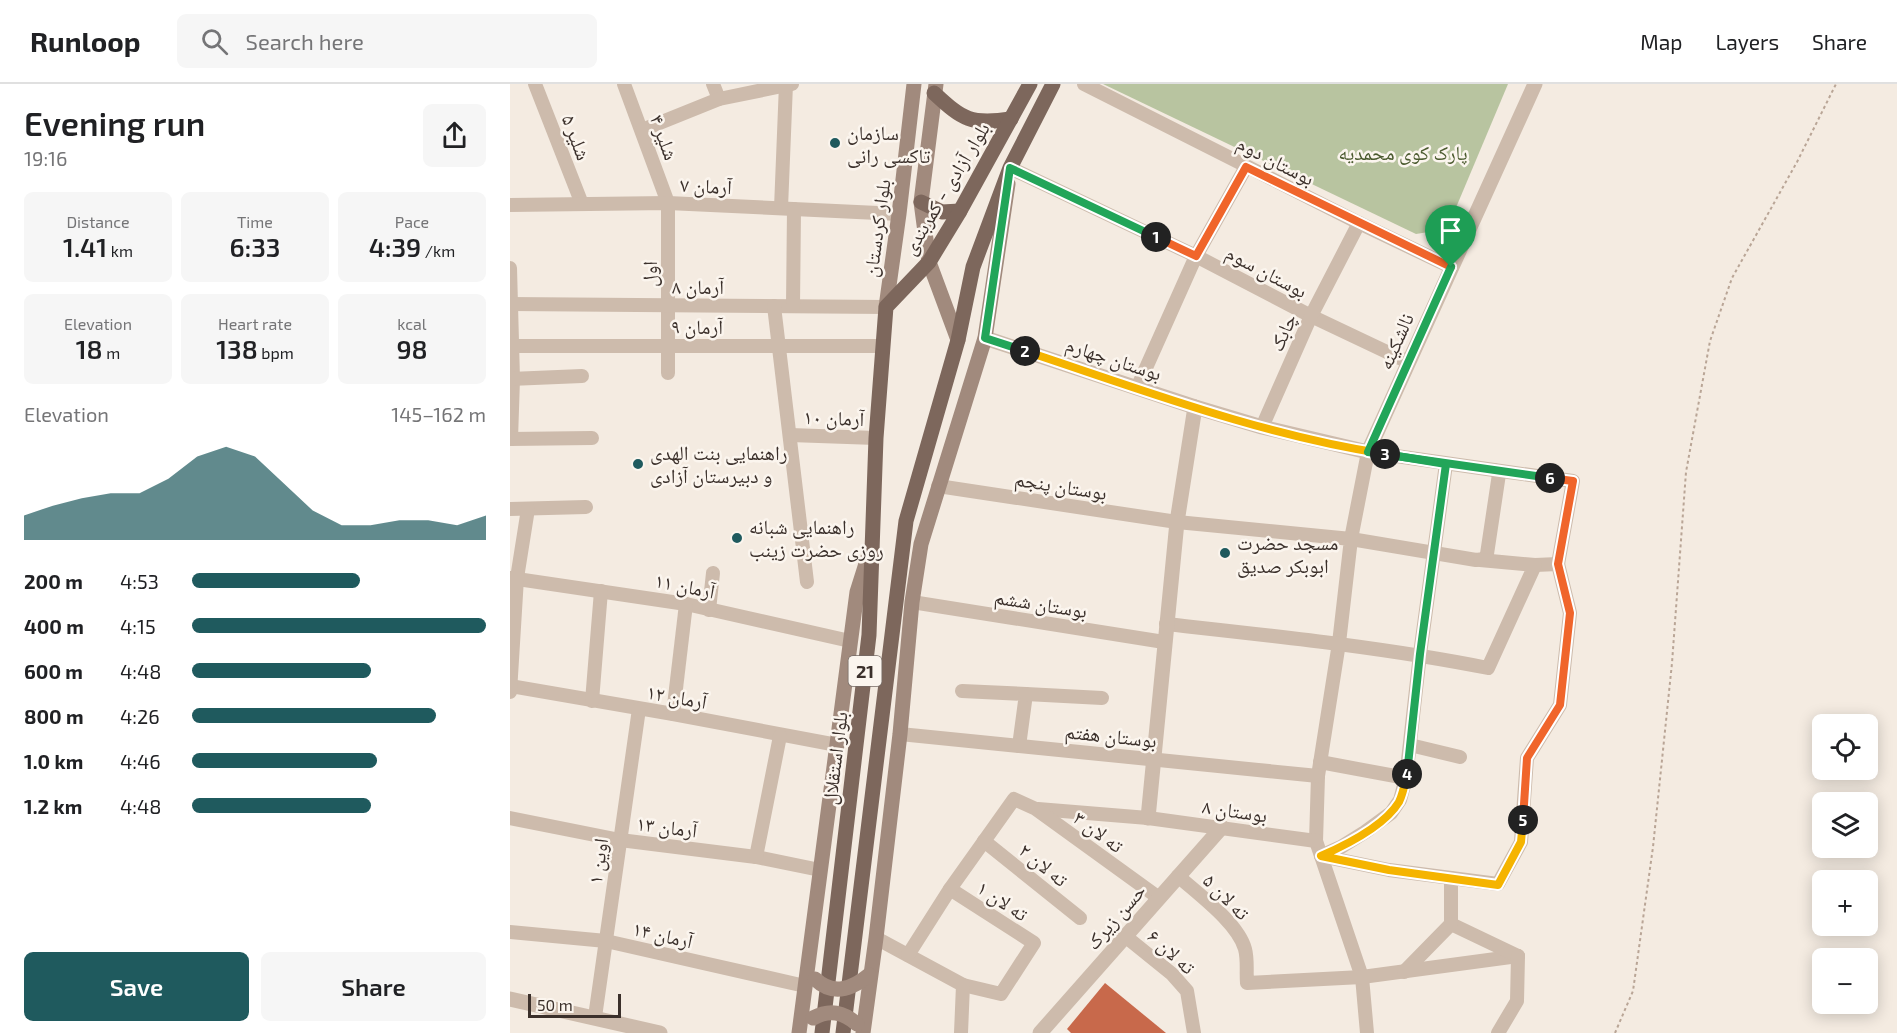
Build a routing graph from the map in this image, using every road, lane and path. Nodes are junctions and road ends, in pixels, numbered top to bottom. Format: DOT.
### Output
graph roads {
  1 [pos="535,84"];
  2 [pos="624,84"];
  3 [pos="713,84"];
  4 [pos="786,84"];
  5 [pos="792,84"];
  6 [pos="915,84"];
  7 [pos="1030,84"];
  8 [pos="1053,84"];
  9 [pos="1084,84"];
  10 [pos="1534,84"];
  11 [pos="1836,84"];
  12 [pos="935,88"];
  13 [pos="719,99"];
  14 [pos="1011,119"];
  15 [pos="642,130"];
  16 [pos="1246,167"];
  17 [pos="1010,168"];
  18 [pos="921,202"];
  19 [pos="668,203"];
  20 [pos="582,204"];
  21 [pos="510,205"];
  22 [pos="787,209"];
  23 [pos="960,211"];
  24 [pos="899,214"];
  25 [pos="1359,223"];
  26 [pos="1196,256"];
  27 [pos="929,262"];
  28 [pos="510,267"];
  29 [pos="1451,267"];
  30 [pos="510,304"];
  31 [pos="668,305"];
  32 [pos="774,306"];
  33 [pos="793,306"];
  34 [pos="886,306"];
  35 [pos="1311,316"];
  36 [pos="985,338"];
  37 [pos="958,340"];
  38 [pos="512,346"];
  39 [pos="667,346"];
  40 [pos="779,346"];
  41 [pos="882,346"];
  42 [pos="1408,362"];
  43 [pos="668,373"];
  44 [pos="582,376"];
  45 [pos="512,379"];
  46 [pos="1137,388"];
  47 [pos="1195,407"];
  48 [pos="1262,427"];
  49 [pos="790,435"];
  50 [pos="592,438"];
  51 [pos="876,438"];
  52 [pos="510,439"];
  53 [pos="1368,452"];
  54 [pos="1446,464"];
  55 [pos="1494,470"];
  56 [pos="938,486"];
  57 [pos="586,507"];
  58 [pos="528,509"];
  59 [pos="510,510"];
  60 [pos="1177,522"];
  61 [pos="1351,539"];
  62 [pos="872,545"];
  63 [pos="1434,553"];
  64 [pos="1480,560"];
  65 [pos="1558,564"];
  66 [pos="1535,565"];
  67 [pos="713,573"];
  68 [pos="513,578"];
  69 [pos="807,582"];
  70 [pos="601,591"];
  71 [pos="912,602"];
  72 [pos="686,604"];
  73 [pos="709,610"];
  74 [pos="1166,624"];
  75 [pos="850,640"];
  76 [pos="1164,642"];
  77 [pos="1339,643"];
  78 [pos="1420,654"];
  79 [pos="510,686"];
  80 [pos="962,691"];
  81 [pos="510,692"];
  82 [pos="1026,694"];
  83 [pos="1102,698"];
  84 [pos="592,701"];
  85 [pos="639,709"];
  86 [pos="673,714"];
  87 [pos="900,734"];
  88 [pos="780,736"];
  89 [pos="837,745"];
  90 [pos="1410,745"];
  91 [pos="1019,746"];
  92 [pos="1460,757"];
  93 [pos="1154,759"];
  94 [pos="1319,769"];
  95 [pos="1406,778"];
  96 [pos="1036,809"];
  97 [pos="510,818"];
  98 [pos="1149,818"];
  99 [pos="1221,827"];
  100 [pos="620,840"];
  101 [pos="984,841"];
  102 [pos="1316,841"];
  103 [pos="1321,856"];
  104 [pos="756,857"];
  105 [pos="820,870"];
  106 [pos="1178,876"];
  107 [pos="1451,878"];
  108 [pos="950,889"];
  109 [pos="1159,898"];
  110 [pos="1080,918"];
  111 [pos="1450,924"];
  112 [pos="510,932"];
  113 [pos="1125,936"];
  114 [pos="876,938"];
  115 [pos="606,941"];
  116 [pos="908,955"];
  117 [pos="1518,956"];
  118 [pos="1404,972"];
  119 [pos="871,973"];
  120 [pos="1362,977"];
  121 [pos="810,983"];
  122 [pos="963,985"];
  123 [pos="510,999"];
  124 [pos="595,1017"];
  125 [pos="627,1029"];
  126 [pos="799,1030"];
  127 [pos="860,1030"];
  128 [pos="660,1033"];
  129 [pos="822,1033"];
  130 [pos="843,1033"];
  131 [pos="961,1033"];
  132 [pos="1040,1033"];
  133 [pos="1194,1033"];
  134 [pos="1367,1033"];
  135 [pos="1498,1033"];
  136 [pos="1615,1033"];
  1 -- 20 [label="street, شلیر ۵"];
  2 -- 15 [label="street, شلیر ۴"];
  3 -- 13 [label="street"];
  4 -- 5 [label="street"];
  4 -- 13 [label="street"];
  4 -- 22 [label="street"];
  6 -- 24 [label="main road, بلوار کردستان"];
  7 -- 14 [label="main road, بلوار آزادی - کمربندی"];
  8 -- 17 [label="main road, 21"];
  9 -- 16 [label="street, بوستان دوم"];
  10 -- 29 [label="street, نالشکینه"];
  11 -- 136 [label="path"];
  12 -- 14 [label="main road"];
  12 -- 18 [label="main road, بلوار کردستان"];
  13 -- 15 [label="street"];
  14 -- 23 [label="main road, بلوار آزادی - کمربندی"];
  15 -- 19 [label="street, شلیر ۴"];
  16 -- 25 [label="street, بوستان دوم"];
  16 -- 26 [label="street"];
  17 -- 26 [label="street, بوستان سوم"];
  17 -- 36 [label="main road"];
  17 -- 37 [label="main road, 21"];
  18 -- 23 [label="main road"];
  18 -- 27 [label="main road, بلوار کردستان"];
  19 -- 20 [label="street, آرمان ۷"];
  19 -- 22 [label="street, آرمان ۷"];
  19 -- 31 [label="street, اول"];
  20 -- 21 [label="street, آرمان ۷"];
  22 -- 24 [label="street, آرمان ۷"];
  22 -- 33 [label="street"];
  23 -- 27 [label="main road, بلوار آزادی - کمربندی"];
  24 -- 34 [label="main road, بلوار کردستان"];
  25 -- 29 [label="street, بوستان دوم"];
  25 -- 35 [label="street, چابک"];
  26 -- 35 [label="street, بوستان سوم"];
  26 -- 46 [label="street"];
  27 -- 34 [label="main road, بلوار آزادی - کمربندی"];
  27 -- 37 [label="main road, بلوار کردستان"];
  28 -- 30 [label="street"];
  29 -- 42 [label="street, نالشکینه"];
  30 -- 31 [label="street, آرمان ۸"];
  30 -- 38 [label="street"];
  31 -- 32 [label="street, آرمان ۸"];
  31 -- 39 [label="street, اول"];
  32 -- 33 [label="street, آرمان ۸"];
  32 -- 40 [label="street"];
  33 -- 34 [label="street, آرمان ۸"];
  34 -- 41 [label="main road, بلوار استقلال / 21"];
  35 -- 42 [label="street, بوستان سوم"];
  35 -- 48 [label="street, چابک"];
  36 -- 46 [label="street, بوستان چهارم"];
  36 -- 56 [label="main road"];
  37 -- 130 [label="main road, 21"];
  38 -- 39 [label="street, آرمان ۹"];
  38 -- 45 [label="street"];
  39 -- 40 [label="street, آرمان ۹"];
  39 -- 43 [label="street, اول"];
  40 -- 41 [label="street, آرمان ۹"];
  40 -- 49 [label="street"];
  41 -- 51 [label="main road, بلوار استقلال / 21"];
  42 -- 53 [label="street, نالشکینه"];
  44 -- 45 [label="street"];
  45 -- 52 [label="street"];
  46 -- 47 [label="street, بوستان چهارم"];
  47 -- 48 [label="street, بوستان چهارم"];
  47 -- 60 [label="street"];
  48 -- 53 [label="street, بوستان چهارم"];
  49 -- 51 [label="street, آرمان ۱۰"];
  49 -- 69 [label="street"];
  50 -- 52 [label="street"];
  51 -- 62 [label="main road, بلوار استقلال / 21"];
  53 -- 54 [label="street"];
  53 -- 61 [label="street"];
  54 -- 55 [label="street"];
  54 -- 63 [label="street"];
  55 -- 64 [label="street"];
  55 -- 65 [label="street"];
  56 -- 60 [label="street, بوستان پنجم"];
  56 -- 71 [label="main road"];
  57 -- 58 [label="street"];
  58 -- 59 [label="street"];
  58 -- 68 [label="street"];
  60 -- 61 [label="street, بوستان پنجم"];
  60 -- 74 [label="street"];
  61 -- 63 [label="street, بوستان پنجم"];
  61 -- 77 [label="street"];
  62 -- 75 [label="main road"];
  62 -- 129 [label="main road, بلوار استقلال / 21"];
  63 -- 64 [label="street, بوستان پنجم"];
  63 -- 78 [label="street"];
  64 -- 66 [label="street, بوستان پنجم"];
  65 -- 66 [label="street, بوستان پنجم"];
  65 -- 107 [label="street"];
  66 -- 78 [label="street"];
  67 -- 73 [label="street"];
  68 -- 70 [label="street, آرمان ۱۱"];
  68 -- 79 [label="street"];
  70 -- 72 [label="street, آرمان ۱۱"];
  70 -- 84 [label="street"];
  71 -- 76 [label="street, بوستان ششم"];
  71 -- 87 [label="main road"];
  72 -- 73 [label="street, آرمان ۱۱"];
  72 -- 86 [label="street"];
  73 -- 75 [label="street, آرمان ۱۱"];
  74 -- 76 [label="street"];
  74 -- 77 [label="street"];
  75 -- 89 [label="main road"];
  76 -- 93 [label="street"];
  77 -- 78 [label="street"];
  77 -- 94 [label="street"];
  78 -- 90 [label="street"];
  79 -- 81 [label="street"];
  79 -- 84 [label="street, آرمان ۱۲"];
  80 -- 82 [label="street"];
  82 -- 83 [label="street"];
  82 -- 91 [label="street"];
  84 -- 85 [label="street, آرمان ۱۲"];
  85 -- 86 [label="street, آرمان ۱۲"];
  85 -- 100 [label="street, اوین ۱"];
  86 -- 88 [label="street, آرمان ۱۲"];
  87 -- 91 [label="street, بوستان هفتم"];
  87 -- 114 [label="main road"];
  88 -- 89 [label="street, آرمان ۱۲"];
  88 -- 104 [label="street"];
  89 -- 105 [label="main road"];
  90 -- 92 [label="street"];
  90 -- 95 [label="street"];
  91 -- 93 [label="street, بوستان هفتم"];
  93 -- 94 [label="street, بوستان هفتم"];
  93 -- 98 [label="street"];
  94 -- 95 [label="street, بوستان هفتم"];
  94 -- 102 [label="street"];
  95 -- 103 [label="street"];
  96 -- 98 [label="street, بوستان ۸"];
  96 -- 101 [label="street, ته لان ۳"];
  96 -- 109 [label="street, ته لان ۳"];
  97 -- 100 [label="street, آرمان ۱۳"];
  98 -- 99 [label="street, بوستان ۸"];
  99 -- 102 [label="street, بوستان ۸"];
  99 -- 106 [label="street, حسن زیرک"];
  100 -- 104 [label="street, آرمان ۱۳"];
  100 -- 115 [label="street, اوین ۱"];
  101 -- 108 [label="street"];
  101 -- 110 [label="street, ته لان ۲"];
  102 -- 103 [label="street"];
  103 -- 107 [label="street"];
  103 -- 120 [label="street"];
  104 -- 105 [label="street, آرمان ۱۳"];
  105 -- 121 [label="main road"];
  106 -- 109 [label="street, حسن زیرک"];
  106 -- 120 [label="street, ته لان ۵"];
  107 -- 111 [label="street"];
  108 -- 116 [label="street"];
  108 -- 122 [label="street, ته لان ۱"];
  109 -- 113 [label="street, حسن زیرک"];
  111 -- 117 [label="street"];
  111 -- 118 [label="street"];
  112 -- 115 [label="street, آرمان ۱۴"];
  113 -- 132 [label="street, حسن زیرک"];
  113 -- 133 [label="street, ته لان ۶"];
  114 -- 116 [label="street"];
  114 -- 119 [label="main road"];
  115 -- 121 [label="street, آرمان ۱۴"];
  115 -- 124 [label="street, اوین ۱"];
  116 -- 122 [label="street"];
  117 -- 118 [label="street"];
  117 -- 135 [label="street"];
  118 -- 120 [label="street"];
  119 -- 121 [label="main road, bridge"];
  119 -- 127 [label="main road"];
  120 -- 134 [label="street"];
  121 -- 126 [label="main road"];
  122 -- 131 [label="street"];
  123 -- 124 [label="street"];
  124 -- 125 [label="street"];
  125 -- 128 [label="street"];
  126 -- 127 [label="main road, bridge"];
}
